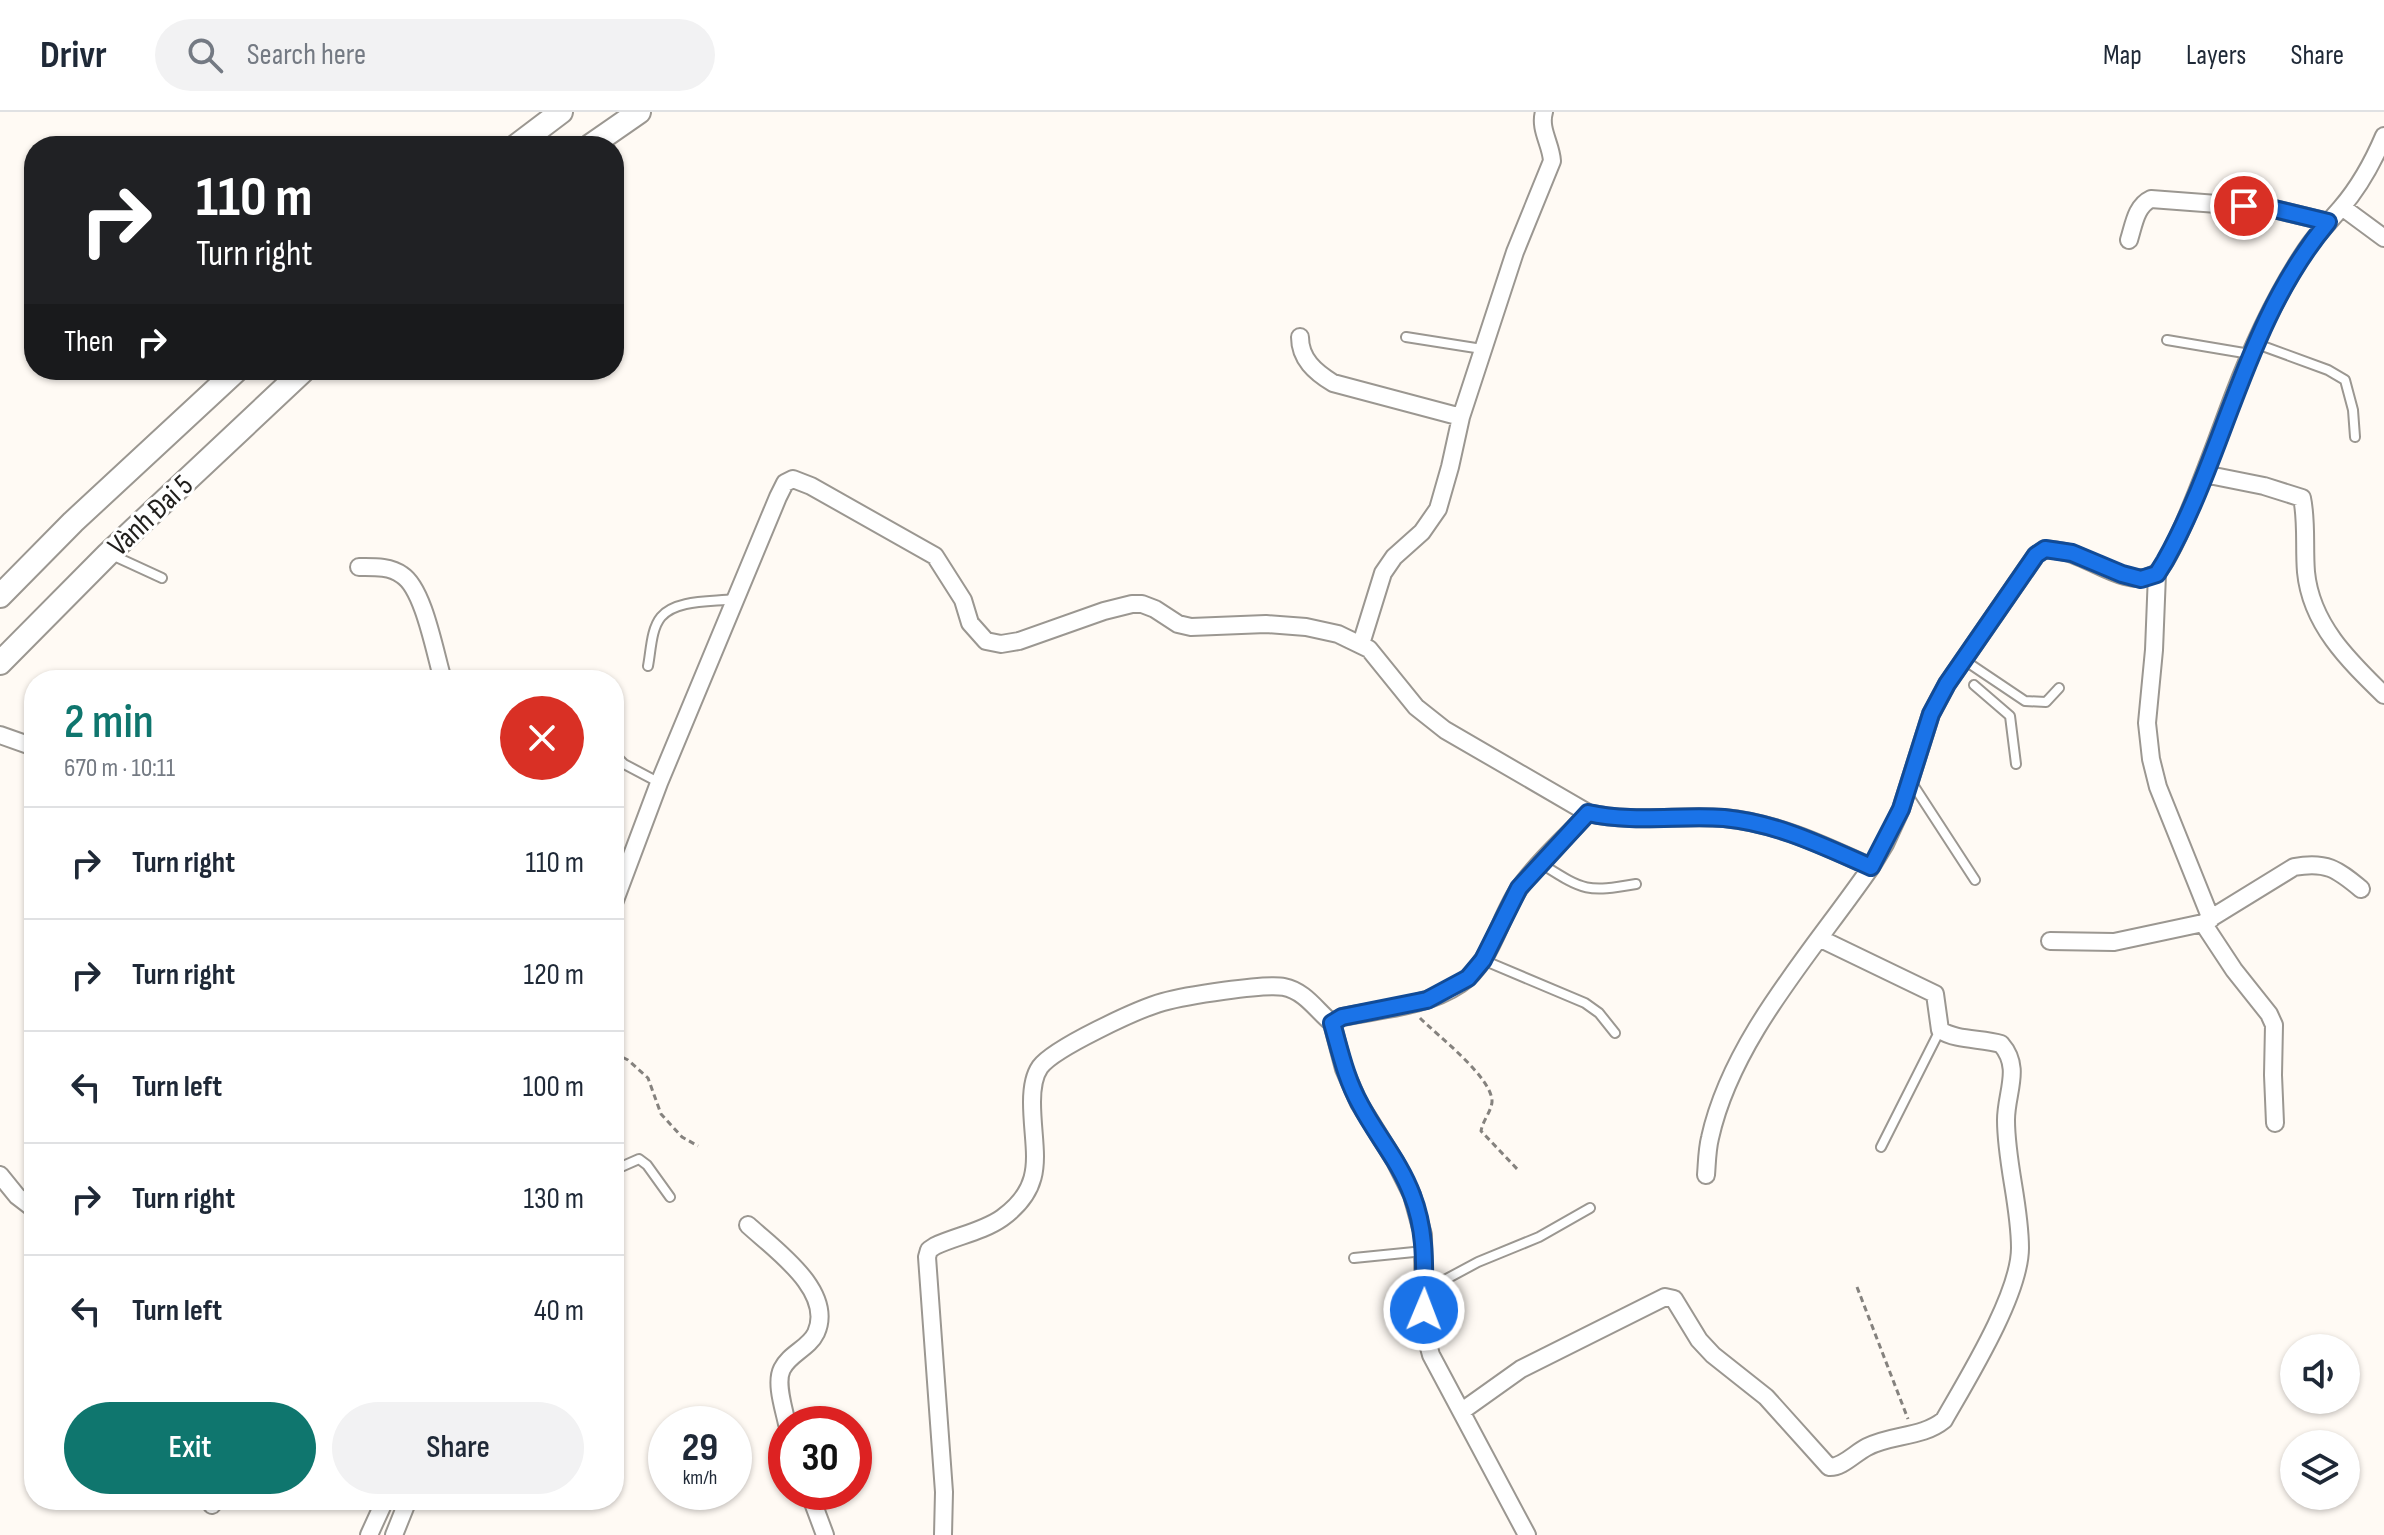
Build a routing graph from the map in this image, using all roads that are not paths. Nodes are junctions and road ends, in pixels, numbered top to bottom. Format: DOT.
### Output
graph roads {
  1 [pos="561,112"];
  2 [pos="639,112"];
  3 [pos="1544,112"];
  4 [pos="529,136"];
  5 [pos="604,136"];
  6 [pos="2384,136"];
  7 [pos="2380,160"];
  8 [pos="2342,207"];
  9 [pos="2328,222"];
  10 [pos="2384,238"];
  11 [pos="2129,240"];
  12 [pos="1300,337"];
  13 [pos="1406,337"];
  14 [pos="2167,340"];
  15 [pos="1483,349"];
  16 [pos="2253,349"];
  17 [pos="226,380"];
  18 [pos="293,380"];
  19 [pos="1461,417"];
  20 [pos="2355,437"];
  21 [pos="2204,474"];
  22 [pos="108,554"];
  23 [pos="359,567"];
  24 [pos="2157,574"];
  25 [pos="162,578"];
  26 [pos="0,596"];
  27 [pos="735,599"];
  28 [pos="1361,644"];
  29 [pos="0,663"];
  30 [pos="648,666"];
  31 [pos="1960,669"];
  32 [pos="440,670"];
  33 [pos="1974,685"];
  34 [pos="2059,688"];
  35 [pos="2384,695"];
  36 [pos="0,735"];
  37 [pos="24,743"];
  38 [pos="624,764"];
  39 [pos="2016,764"];
  40 [pos="1910,780"];
  41 [pos="659,783"];
  42 [pos="1588,813"];
  43 [pos="1539,863"];
  44 [pos="1871,867"];
  45 [pos="624,876"];
  46 [pos="1975,880"];
  47 [pos="1636,884"];
  48 [pos="2361,889"];
  49 [pos="2207,921"];
  50 [pos="1821,939"];
  51 [pos="2050,941"];
  52 [pos="1483,960"];
  53 [pos="1332,1023"];
  54 [pos="1940,1030"];
  55 [pos="1615,1033"];
  56 [pos="2275,1123"];
  57 [pos="1881,1147"];
  58 [pos="624,1166"];
  59 [pos="0,1175"];
  60 [pos="1706,1175"];
  61 [pos="670,1197"];
  62 [pos="24,1201"];
  63 [pos="1590,1208"];
  64 [pos="748,1225"];
  65 [pos="1425,1251"];
  66 [pos="1354,1258"];
  67 [pos="1424,1291"];
  68 [pos="784,1406"];
  69 [pos="1462,1411"];
  70 [pos="380,1510"];
  71 [pos="404,1510"];
  72 [pos="816,1510"];
  73 [pos="369,1535"];
  74 [pos="394,1535"];
  75 [pos="825,1535"];
  76 [pos="943,1535"];
  77 [pos="1527,1535"];
  1 -- 4 [label="main road"];
  2 -- 5 [label="main road"];
  3 -- 15 [label="street"];
  6 -- 7 [label="street"];
  7 -- 8 [label="street"];
  8 -- 9 [label="street"];
  8 -- 10 [label="street"];
  9 -- 11 [label="street"];
  9 -- 16 [label="street"];
  12 -- 19 [label="street"];
  13 -- 15 [label="lane"];
  14 -- 16 [label="lane"];
  15 -- 19 [label="street"];
  16 -- 20 [label="lane"];
  16 -- 21 [label="street"];
  17 -- 26 [label="main road, Vành Đai 5"];
  18 -- 22 [label="main road, Vành Đai 5"];
  19 -- 28 [label="street"];
  21 -- 24 [label="street"];
  21 -- 35 [label="street"];
  22 -- 25 [label="lane"];
  22 -- 29 [label="main road, Vành Đai 5"];
  23 -- 32 [label="street"];
  24 -- 31 [label="street"];
  24 -- 49 [label="street"];
  27 -- 28 [label="street"];
  27 -- 30 [label="lane"];
  27 -- 41 [label="street"];
  28 -- 42 [label="street"];
  31 -- 34 [label="lane"];
  31 -- 40 [label="street"];
  33 -- 39 [label="lane"];
  36 -- 37 [label="street"];
  38 -- 41 [label="lane"];
  40 -- 44 [label="street"];
  40 -- 46 [label="lane"];
  41 -- 45 [label="street"];
  42 -- 43 [label="street"];
  42 -- 44 [label="street"];
  43 -- 47 [label="lane"];
  43 -- 52 [label="street"];
  44 -- 50 [label="street"];
  48 -- 49 [label="street"];
  49 -- 51 [label="street"];
  49 -- 56 [label="street"];
  50 -- 54 [label="street"];
  50 -- 60 [label="street"];
  52 -- 53 [label="street"];
  52 -- 55 [label="lane"];
  53 -- 65 [label="street"];
  53 -- 76 [label="street"];
  54 -- 57 [label="lane"];
  54 -- 69 [label="street"];
  58 -- 61 [label="lane"];
  59 -- 62 [label="street"];
  63 -- 67 [label="lane"];
  64 -- 68 [label="street"];
  65 -- 66 [label="lane"];
  65 -- 67 [label="street"];
  67 -- 69 [label="street"];
  69 -- 77 [label="street"];
  70 -- 73 [label="street"];
  71 -- 74 [label="street"];
  72 -- 75 [label="street"];
}
